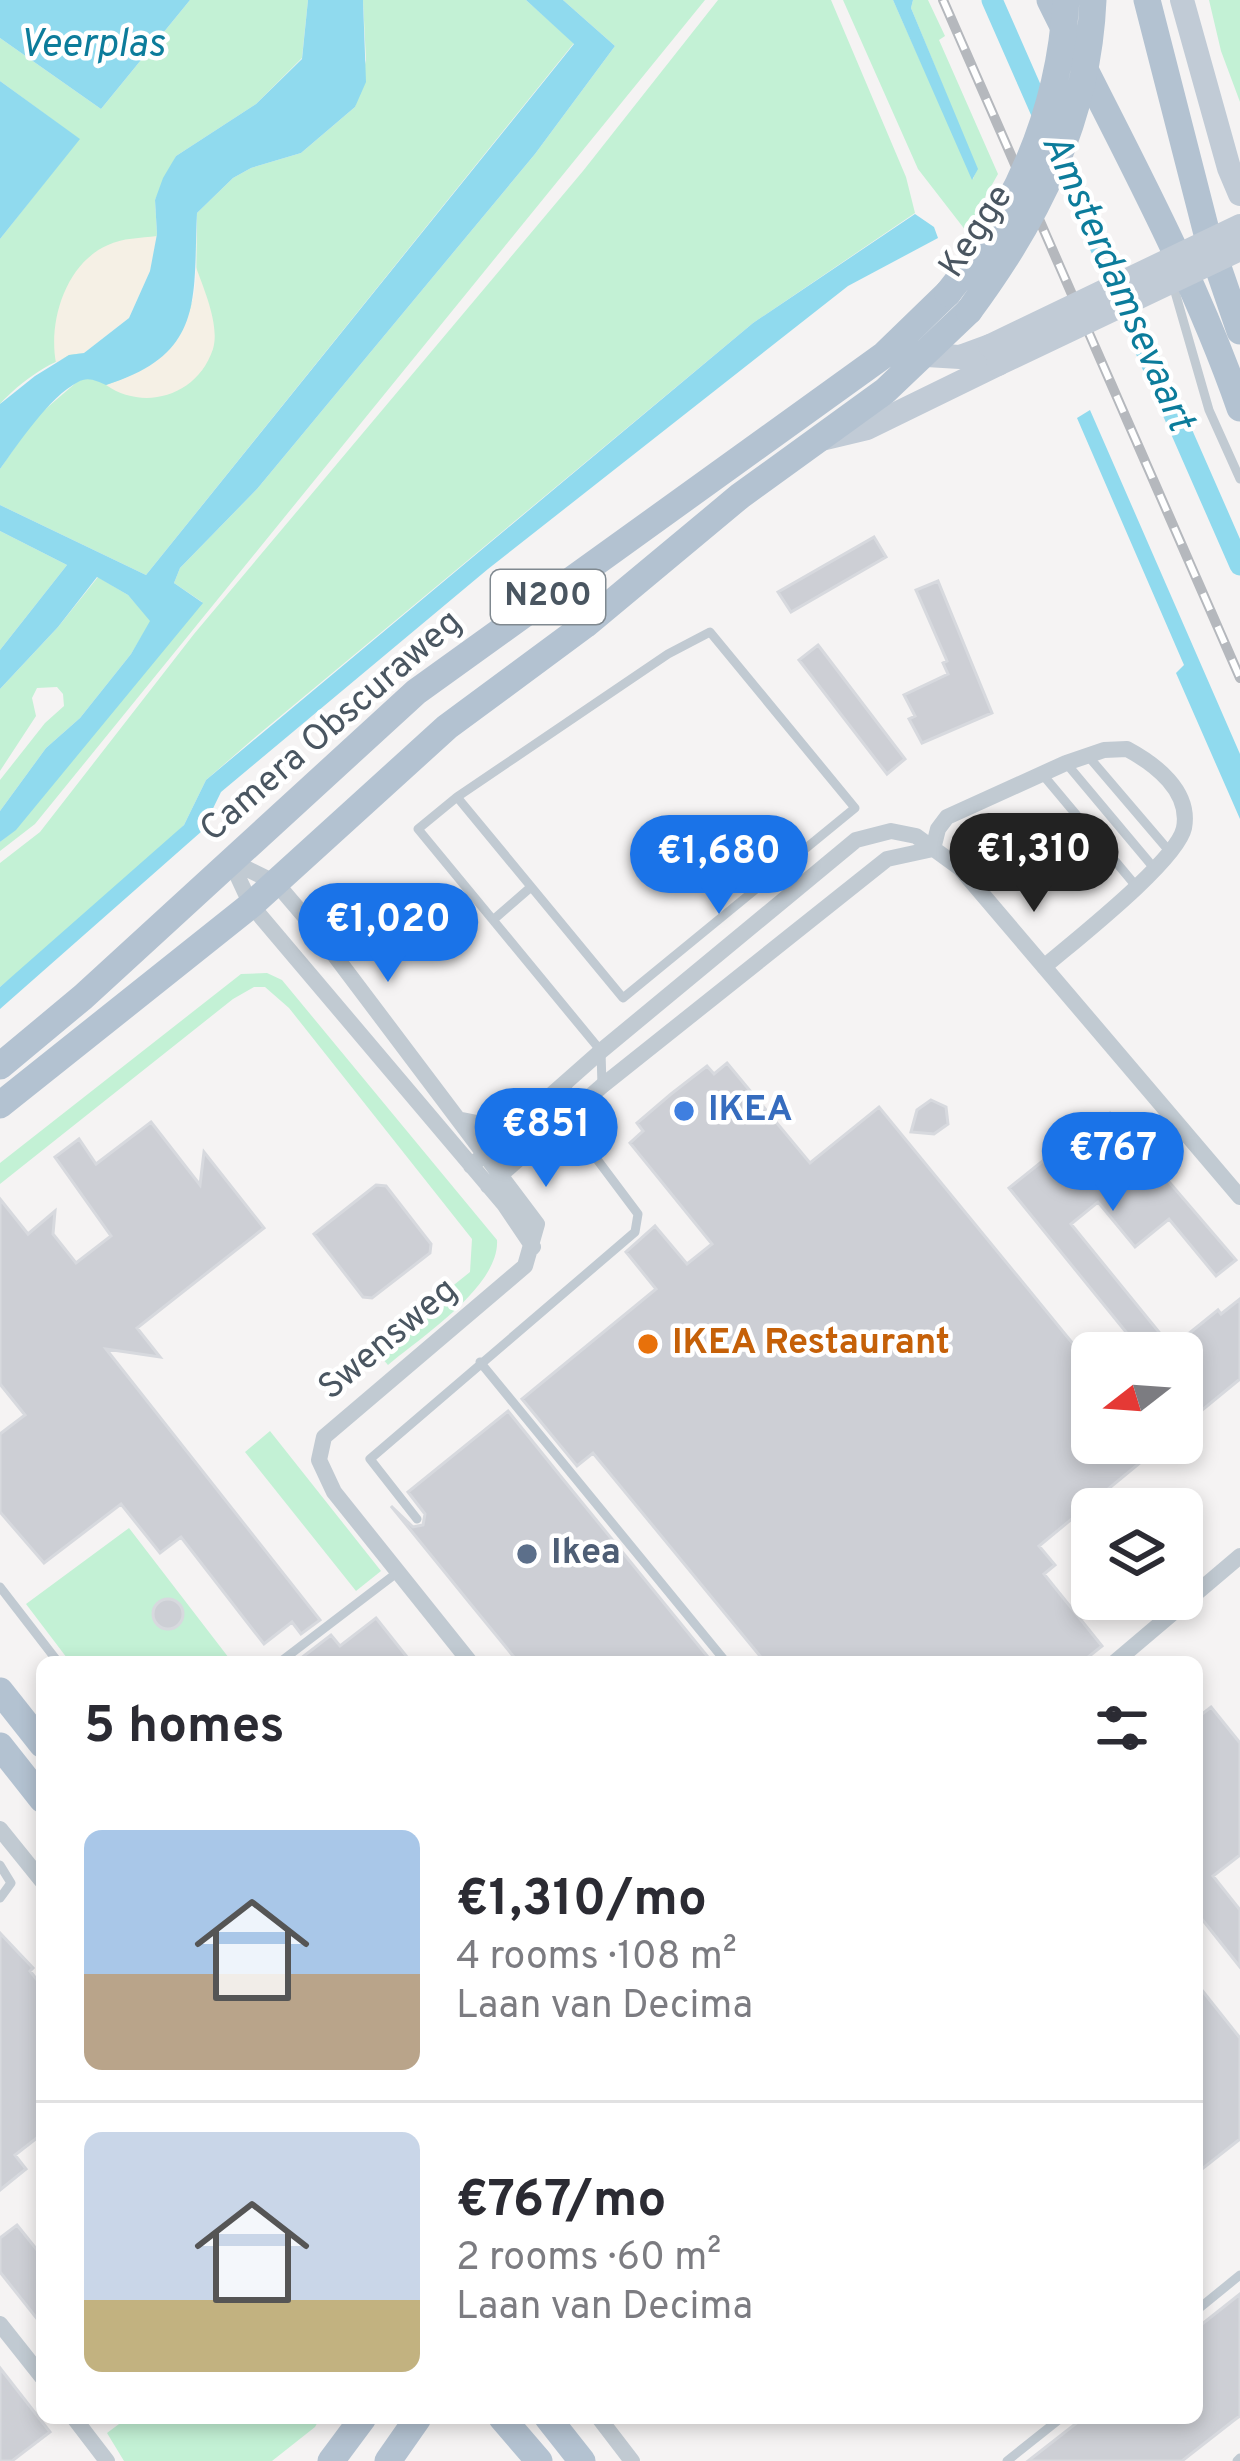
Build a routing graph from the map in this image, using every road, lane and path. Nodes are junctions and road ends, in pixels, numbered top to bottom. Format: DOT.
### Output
graph roads {
  1 [pos="1050,0"];
  2 [pos="1066,0"];
  3 [pos="1093,0"];
  4 [pos="1148,0"];
  5 [pos="1182,0"];
  6 [pos="1147,194"];
  7 [pos="1240,194"];
  8 [pos="1240,226"];
  9 [pos="1240,249"];
  10 [pos="958,302"];
  11 [pos="1240,331"];
  12 [pos="884,355"];
  13 [pos="926,355"];
  14 [pos="994,355"];
  15 [pos="1240,408"];
  16 [pos="819,440"];
  17 [pos="1240,479"];
  18 [pos="1087,755"];
  19 [pos="1066,763"];
  20 [pos="1042,774"];
  21 [pos="458,797"];
  22 [pos="933,849"];
  23 [pos="1170,852"];
  24 [pos="231,861"];
  25 [pos="1154,868"];
  26 [pos="276,883"];
  27 [pos="1136,886"];
  28 [pos="531,887"];
  29 [pos="251,905"];
  30 [pos="736,905"];
  31 [pos="493,920"];
  32 [pos="743,931"];
  33 [pos="1044,968"];
  34 [pos="601,1051"];
  35 [pos="0,1066"];
  36 [pos="568,1080"];
  37 [pos="602,1086"];
  38 [pos="0,1106"];
  39 [pos="530,1114"];
  40 [pos="566,1118"];
  41 [pos="460,1119"];
  42 [pos="486,1153"];
  43 [pos="471,1166"];
  44 [pos="495,1180"];
  45 [pos="1240,1197"];
  46 [pos="480,1362"];
  47 [pos="417,1519"];
  48 [pos="1240,1556"];
  49 [pos="398,1572"];
  50 [pos="0,1587"];
  51 [pos="53,1656"];
  52 [pos="288,1656"];
  53 [pos="465,1656"];
  54 [pos="721,1656"];
  55 [pos="1122,1656"];
  56 [pos="0,1690"];
  57 [pos="36,1736"];
  58 [pos="0,1746"];
  59 [pos="36,1791"];
  60 [pos="0,1828"];
  61 [pos="0,1865"];
  62 [pos="36,1873"];
  63 [pos="0,1898"];
  64 [pos="1240,2276"];
  65 [pos="1203,2305"];
  66 [pos="0,2324"];
  67 [pos="36,2370"];
  68 [pos="79,2424"];
  69 [pos="359,2424"];
  70 [pos="414,2424"];
  71 [pos="507,2424"];
  72 [pos="553,2424"];
  73 [pos="604,2424"];
  74 [pos="1053,2424"];
  75 [pos="107,2461"];
  76 [pos="331,2461"];
  77 [pos="388,2461"];
  78 [pos="539,2461"];
  79 [pos="582,2461"];
  80 [pos="632,2461"];
  81 [pos="1007,2461"];
  1 -- 6 [label="main road"];
  2 -- 10 [label="main road, Kegge, bridge"];
  3 -- 10 [label="main road, Kegge, bridge"];
  4 -- 11 [label="main road"];
  5 -- 7 [label="main road"];
  6 -- 15 [label="main road"];
  6 -- 17 [label="lane"];
  8 -- 14 [label="main road, bridge"];
  9 -- 14 [label="main road, bridge"];
  10 -- 12 [label="main road, Kegge"];
  10 -- 13 [label="main road, Kegge"];
  12 -- 13 [label="main road"];
  12 -- 24 [label="main road, Camera Obscuraweg / N200"];
  13 -- 14 [label="main road"];
  13 -- 16 [label="main road, Kegge"];
  14 -- 16 [label="main road"];
  16 -- 26 [label="main road, N200"];
  18 -- 19 [label="street"];
  18 -- 23 [label="lane"];
  18 -- 23 [label="street"];
  19 -- 20 [label="street"];
  19 -- 25 [label="lane"];
  20 -- 22 [label="street"];
  20 -- 27 [label="lane"];
  21 -- 28 [label="lane"];
  21 -- 30 [label="lane"];
  21 -- 31 [label="lane"];
  22 -- 32 [label="street"];
  22 -- 33 [label="street"];
  22 -- 37 [label="street"];
  23 -- 25 [label="street"];
  24 -- 26 [label="street"];
  24 -- 29 [label="street"];
  24 -- 35 [label="main road, Camera Obscuraweg / N200"];
  25 -- 27 [label="street"];
  26 -- 29 [label="main road, N200"];
  26 -- 41 [label="street"];
  27 -- 33 [label="street"];
  28 -- 30 [label="lane"];
  28 -- 31 [label="lane"];
  29 -- 38 [label="main road, N200"];
  29 -- 43 [label="street"];
  30 -- 32 [label="lane"];
  31 -- 34 [label="lane"];
  32 -- 34 [label="street"];
  33 -- 45 [label="street"];
  34 -- 36 [label="street"];
  34 -- 37 [label="lane"];
  36 -- 39 [label="street"];
  36 -- 40 [label="lane"];
  37 -- 40 [label="street"];
  39 -- 41 [label="street"];
  39 -- 42 [label="street"];
  40 -- 44 [label="street"];
  40 -- 46 [label="lane"];
  41 -- 42 [label="street"];
  42 -- 43 [label="street"];
  42 -- 44 [label="street"];
  43 -- 44 [label="street"];
  44 -- 49 [label="street, Swensweg"];
  46 -- 47 [label="lane"];
  46 -- 54 [label="lane"];
  48 -- 55 [label="street"];
  49 -- 52 [label="lane"];
  49 -- 53 [label="street, Swensweg"];
  50 -- 51 [label="lane"];
  56 -- 57 [label="main road"];
  58 -- 59 [label="main road"];
  60 -- 62 [label="street"];
  61 -- 63 [label="lane"];
  64 -- 65 [label="lane"];
  66 -- 67 [label="street"];
  68 -- 75 [label="street"];
  69 -- 76 [label="main road"];
  70 -- 77 [label="main road"];
  71 -- 78 [label="main road"];
  72 -- 79 [label="main road"];
  73 -- 80 [label="street"];
  74 -- 81 [label="lane"];
}
